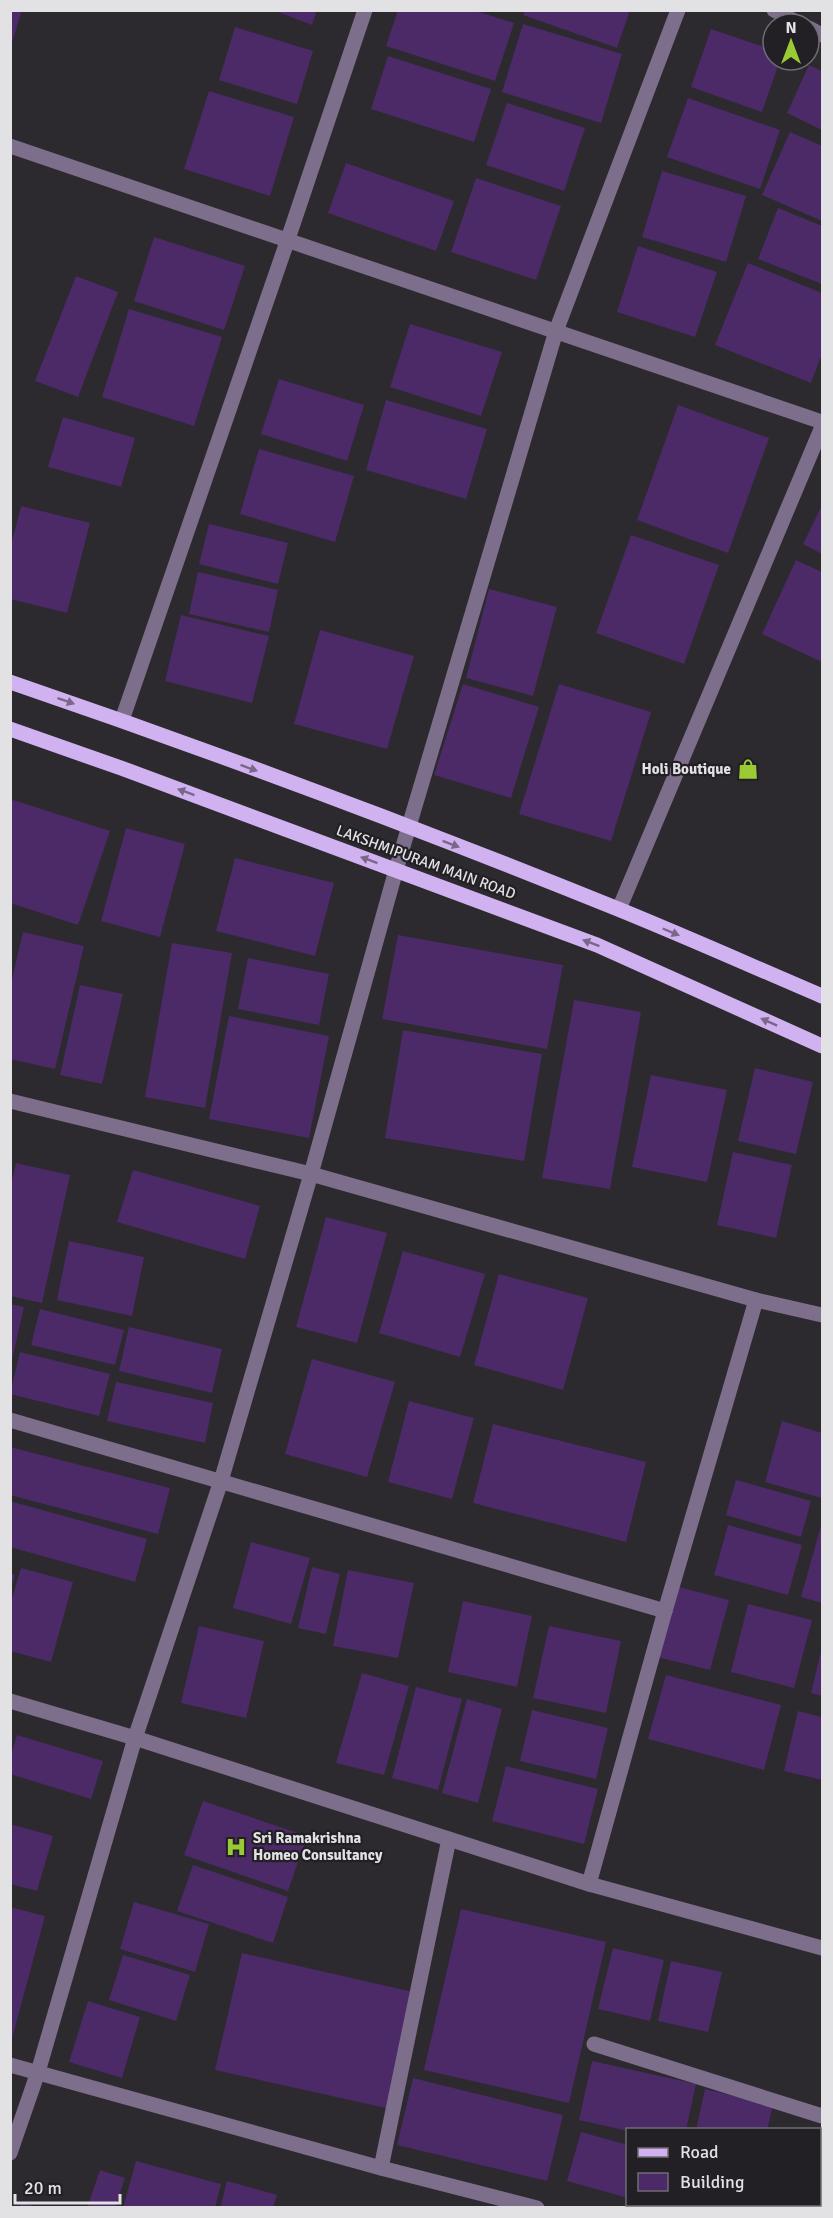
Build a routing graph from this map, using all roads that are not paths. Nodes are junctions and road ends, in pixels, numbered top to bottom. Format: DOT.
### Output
graph roads {
  1 [pos="365,10"];
  2 [pos="678,10"];
  3 [pos="10,146"];
  4 [pos="288,239"];
  5 [pos="556,331"];
  6 [pos="822,422"];
  7 [pos="822,427"];
  8 [pos="10,682"];
  9 [pos="122,720"];
  10 [pos="10,729"];
  11 [pos="409,827"];
  12 [pos="396,870"];
  13 [pos="619,909"];
  14 [pos="822,996"];
  15 [pos="822,1046"];
  16 [pos="10,1101"];
  17 [pos="311,1174"];
  18 [pos="756,1300"];
  19 [pos="822,1316"];
  20 [pos="10,1420"];
  21 [pos="221,1481"];
  22 [pos="665,1611"];
  23 [pos="10,1701"];
  24 [pos="135,1738"];
  25 [pos="449,1839"];
  26 [pos="590,1884"];
  27 [pos="822,1948"];
  28 [pos="594,2044"];
  29 [pos="10,2065"];
  30 [pos="38,2072"];
  31 [pos="822,2116"];
  32 [pos="10,2153"];
  33 [pos="381,2168"];
  34 [pos="537,2208"];
  1 -- 4 [label="street"];
  2 -- 5 [label="street"];
  3 -- 4 [label="street"];
  4 -- 5 [label="street"];
  4 -- 9 [label="street"];
  5 -- 6 [label="street"];
  5 -- 11 [label="street"];
  7 -- 13 [label="street"];
  8 -- 9 [label="main road, LAKSHMIPURAM MAIN ROAD, one-way"];
  9 -- 11 [label="main road, LAKSHMIPURAM MAIN ROAD, one-way"];
  12 -- 10 [label="main road, LAKSHMIPURAM MAIN ROAD, one-way"];
  11 -- 12 [label="street"];
  11 -- 13 [label="main road, LAKSHMIPURAM MAIN ROAD, one-way"];
  15 -- 12 [label="main road, LAKSHMIPURAM MAIN ROAD, one-way"];
  12 -- 17 [label="street"];
  13 -- 14 [label="main road, LAKSHMIPURAM MAIN ROAD, one-way"];
  16 -- 17 [label="street"];
  17 -- 18 [label="street"];
  17 -- 21 [label="street"];
  18 -- 19 [label="street"];
  18 -- 22 [label="street"];
  20 -- 21 [label="street"];
  21 -- 22 [label="street"];
  21 -- 24 [label="street"];
  22 -- 26 [label="street"];
  23 -- 24 [label="street"];
  24 -- 25 [label="street"];
  24 -- 30 [label="street"];
  25 -- 26 [label="street"];
  25 -- 33 [label="street"];
  26 -- 27 [label="street"];
  28 -- 31 [label="street"];
  29 -- 30 [label="street"];
  30 -- 32 [label="street"];
  30 -- 33 [label="street"];
  33 -- 34 [label="street"];
}
